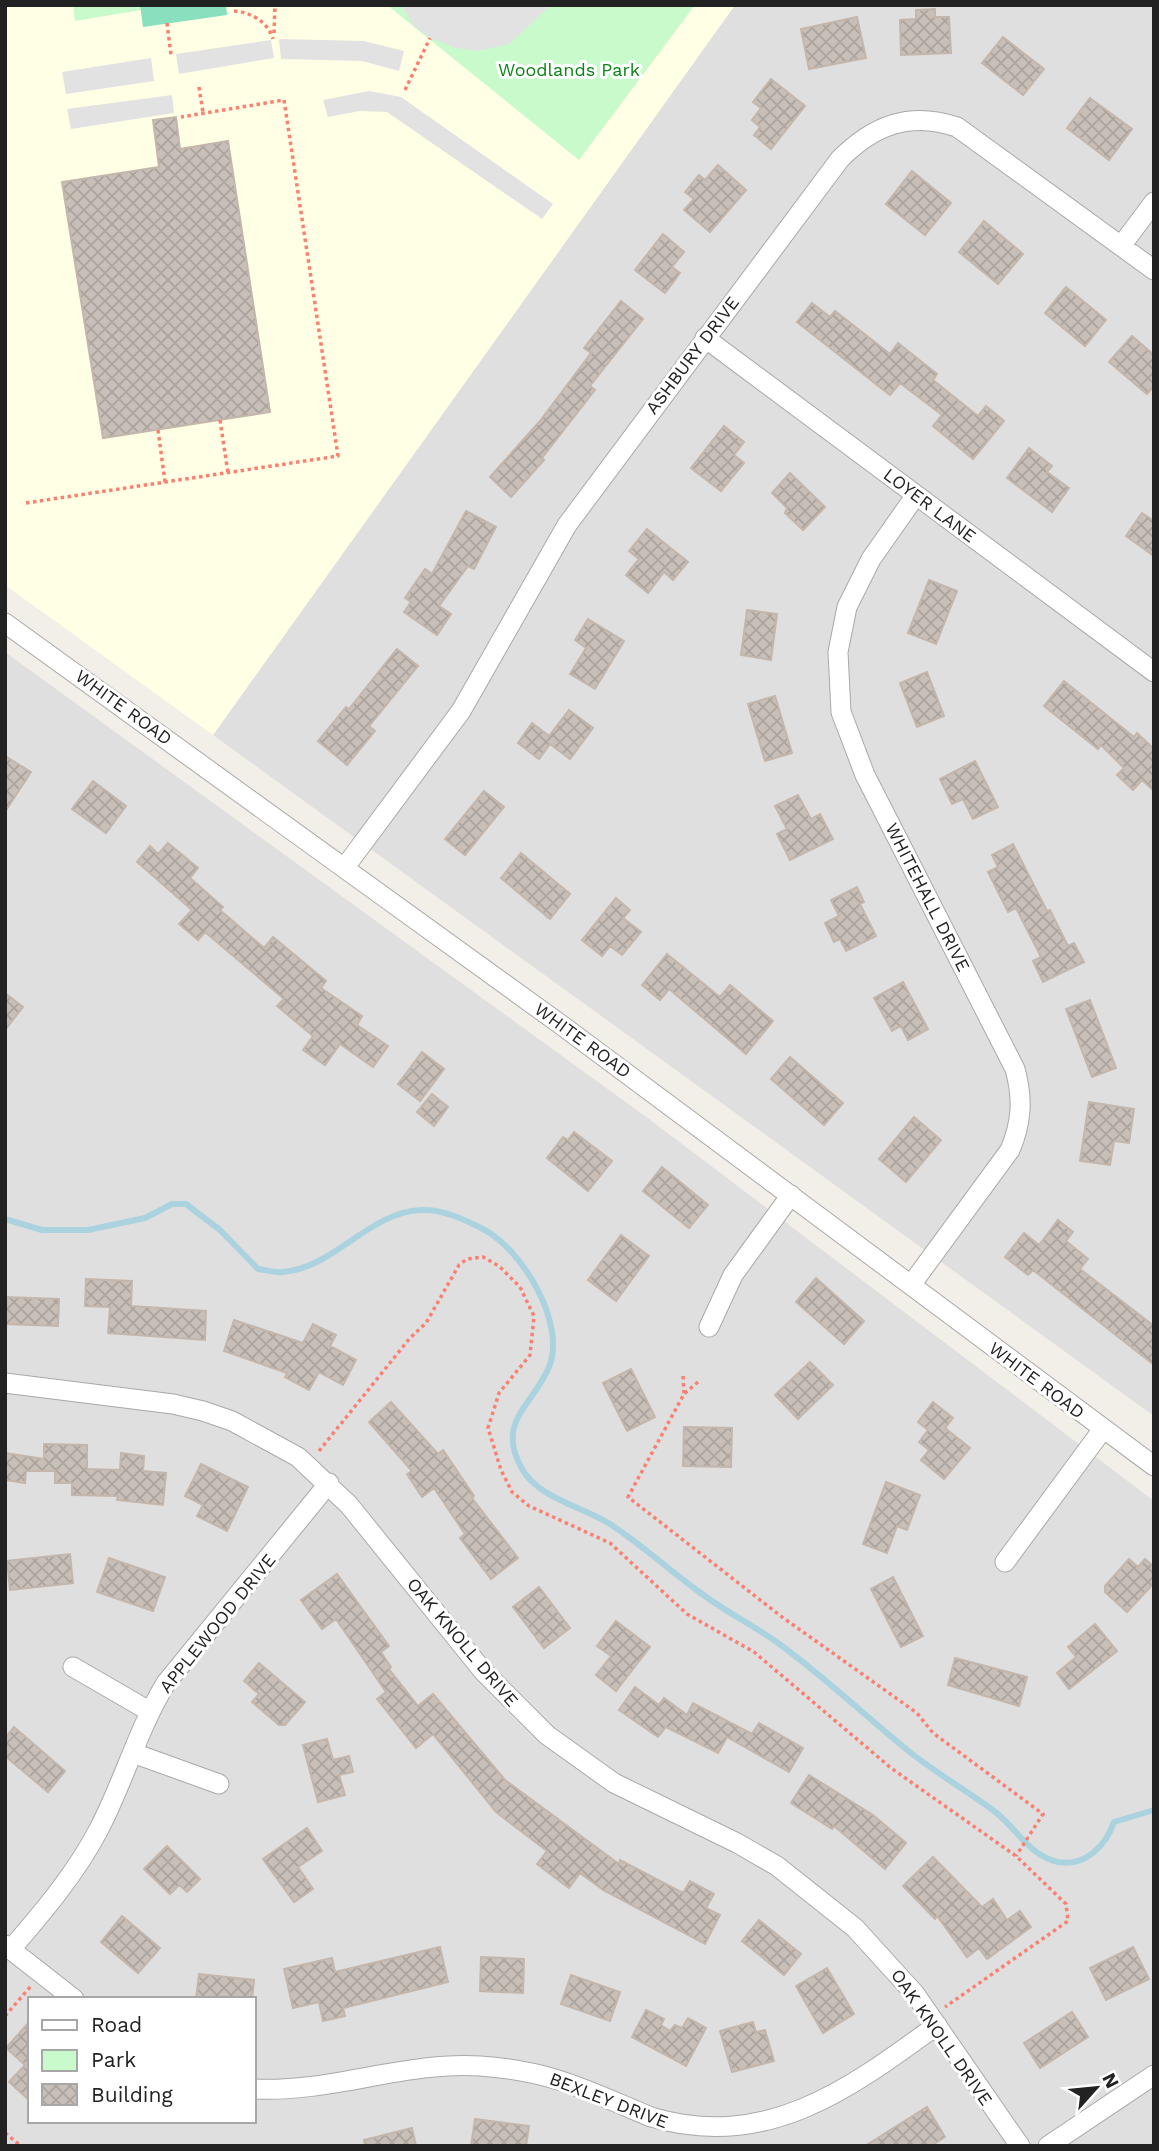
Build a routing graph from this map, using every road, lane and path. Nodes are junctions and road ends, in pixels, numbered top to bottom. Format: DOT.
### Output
graph roads {
  1 [pos="275,5"];
  2 [pos="234,11"];
  3 [pos="167,23"];
  4 [pos="430,38"];
  5 [pos="171,54"];
  6 [pos="199,87"];
  7 [pos="405,90"];
  8 [pos="203,113"];
  9 [pos="181,117"];
  10 [pos="1154,202"];
  11 [pos="1121,246"];
  12 [pos="1154,270"];
  13 [pos="705,338"];
  14 [pos="220,420"];
  15 [pos="158,430"];
  16 [pos="228,473"];
  17 [pos="166,482"];
  18 [pos="916,495"];
  19 [pos="26,503"];
  20 [pos="5,623"];
  21 [pos="1154,672"];
  22 [pos="345,867"];
  23 [pos="791,1195"];
  24 [pos="911,1285"];
  25 [pos="709,1326"];
  26 [pos="683,1376"];
  27 [pos="5,1382"];
  28 [pos="698,1382"];
  29 [pos="684,1394"];
  30 [pos="1102,1430"];
  31 [pos="318,1453"];
  32 [pos="1154,1466"];
  33 [pos="329,1483"];
  34 [pos="1005,1562"];
  35 [pos="73,1667"];
  36 [pos="149,1711"];
  37 [pos="133,1753"];
  38 [pos="219,1784"];
  39 [pos="1016,1856"];
  40 [pos="8,1947"];
  41 [pos="36,1979"];
  42 [pos="71,1997"];
  43 [pos="5,2016"];
  44 [pos="939,2017"];
  45 [pos="1154,2075"];
  46 [pos="256,2089"];
  47 [pos="5,2133"];
  48 [pos="21,2146"];
  49 [pos="1020,2146"];
  50 [pos="1048,2146"];
  1 -- 2 [label="path"];
  3 -- 5 [label="path"];
  4 -- 7 [label="path"];
  6 -- 8 [label="path"];
  8 -- 9 [label="path"];
  8 -- 16 [label="path"];
  10 -- 11 [label="street"];
  11 -- 12 [label="street, ASHBURY DRIVE"];
  11 -- 13 [label="street, ASHBURY DRIVE"];
  13 -- 18 [label="street, LOYER LANE"];
  13 -- 22 [label="street, ASHBURY DRIVE"];
  14 -- 16 [label="path"];
  15 -- 17 [label="path"];
  16 -- 17 [label="path"];
  17 -- 19 [label="path"];
  18 -- 21 [label="street, LOYER LANE"];
  18 -- 24 [label="street, WHITEHALL DRIVE"];
  20 -- 22 [label="street, WHITE ROAD"];
  22 -- 23 [label="street, WHITE ROAD"];
  23 -- 24 [label="street, WHITE ROAD"];
  23 -- 25 [label="street"];
  24 -- 30 [label="street, WHITE ROAD"];
  26 -- 29 [label="path"];
  27 -- 33 [label="street, OAK KNOLL DRIVE"];
  28 -- 29 [label="path"];
  29 -- 39 [label="path"];
  30 -- 32 [label="street, WHITE ROAD"];
  30 -- 34 [label="street"];
  31 -- 39 [label="path"];
  33 -- 36 [label="street, APPLEWOOD DRIVE"];
  33 -- 44 [label="street, OAK KNOLL DRIVE"];
  35 -- 36 [label="street"];
  36 -- 37 [label="street, APPLEWOOD DRIVE"];
  37 -- 38 [label="street"];
  37 -- 40 [label="street, APPLEWOOD DRIVE"];
  39 -- 44 [label="path"];
  40 -- 42 [label="street"];
  41 -- 43 [label="path"];
  44 -- 46 [label="street, BEXLEY DRIVE"];
  44 -- 49 [label="street, OAK KNOLL DRIVE"];
  45 -- 50 [label="street"];
  47 -- 48 [label="path"];
}
